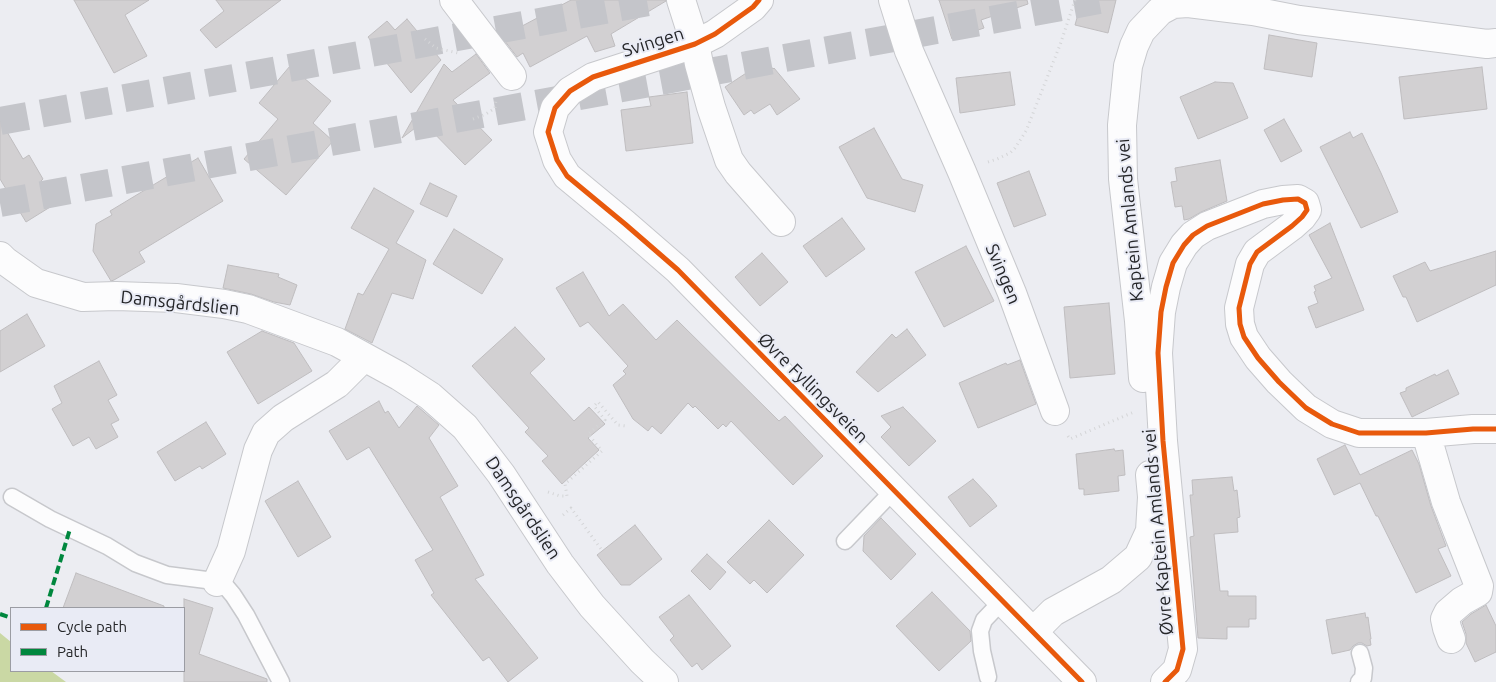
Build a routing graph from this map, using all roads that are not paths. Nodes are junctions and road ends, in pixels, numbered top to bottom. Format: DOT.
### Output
graph roads {
  1 [pos="454,0"];
  2 [pos="681,0"];
  3 [pos="759,0"];
  4 [pos="893,0"];
  5 [pos="1496,43"];
  6 [pos="696,44"];
  7 [pos="512,76"];
  8 [pos="555,108"];
  9 [pos="781,222"];
  10 [pos="0,256"];
  11 [pos="362,356"];
  12 [pos="1055,411"];
  13 [pos="1496,429"];
  14 [pos="1426,433"];
  15 [pos="894,490"];
  16 [pos="12,497"];
  17 [pos="845,540"];
  18 [pos="217,582"];
  19 [pos="1003,600"];
  20 [pos="1034,631"];
  21 [pos="1451,639"];
  22 [pos="1360,653"];
  23 [pos="988,677"];
  24 [pos="281,682"];
  25 [pos="664,682"];
  26 [pos="1082,682"];
  27 [pos="1165,682"];
  28 [pos="1359,682"];
  1 -- 7 [label="street"];
  2 -- 6 [label="street, Svingen"];
  3 -- 6 [label="street, Svingen"];
  4 -- 12 [label="street, Svingen"];
  5 -- 20 [label="street, Kaptein Amlands vei"];
  6 -- 8 [label="street, Svingen"];
  6 -- 9 [label="street, Svingen"];
  8 -- 15 [label="street, Øvre Fyllingsveien"];
  10 -- 11 [label="street, Damsgårdslien"];
  11 -- 18 [label="street"];
  11 -- 25 [label="street, Damsgårdslien"];
  13 -- 14 [label="street, Øvre Kaptein Amlands vei"];
  14 -- 21 [label="street"];
  14 -- 27 [label="street, Øvre Kaptein Amlands vei"];
  15 -- 17 [label="lane"];
  15 -- 19 [label="street, Øvre Fyllingsveien"];
  16 -- 18 [label="lane"];
  18 -- 24 [label="lane"];
  19 -- 20 [label="street, Øvre Fyllingsveien"];
  19 -- 23 [label="lane"];
  20 -- 26 [label="street, Øvre Fyllingsveien"];
  22 -- 28 [label="lane"];
}
